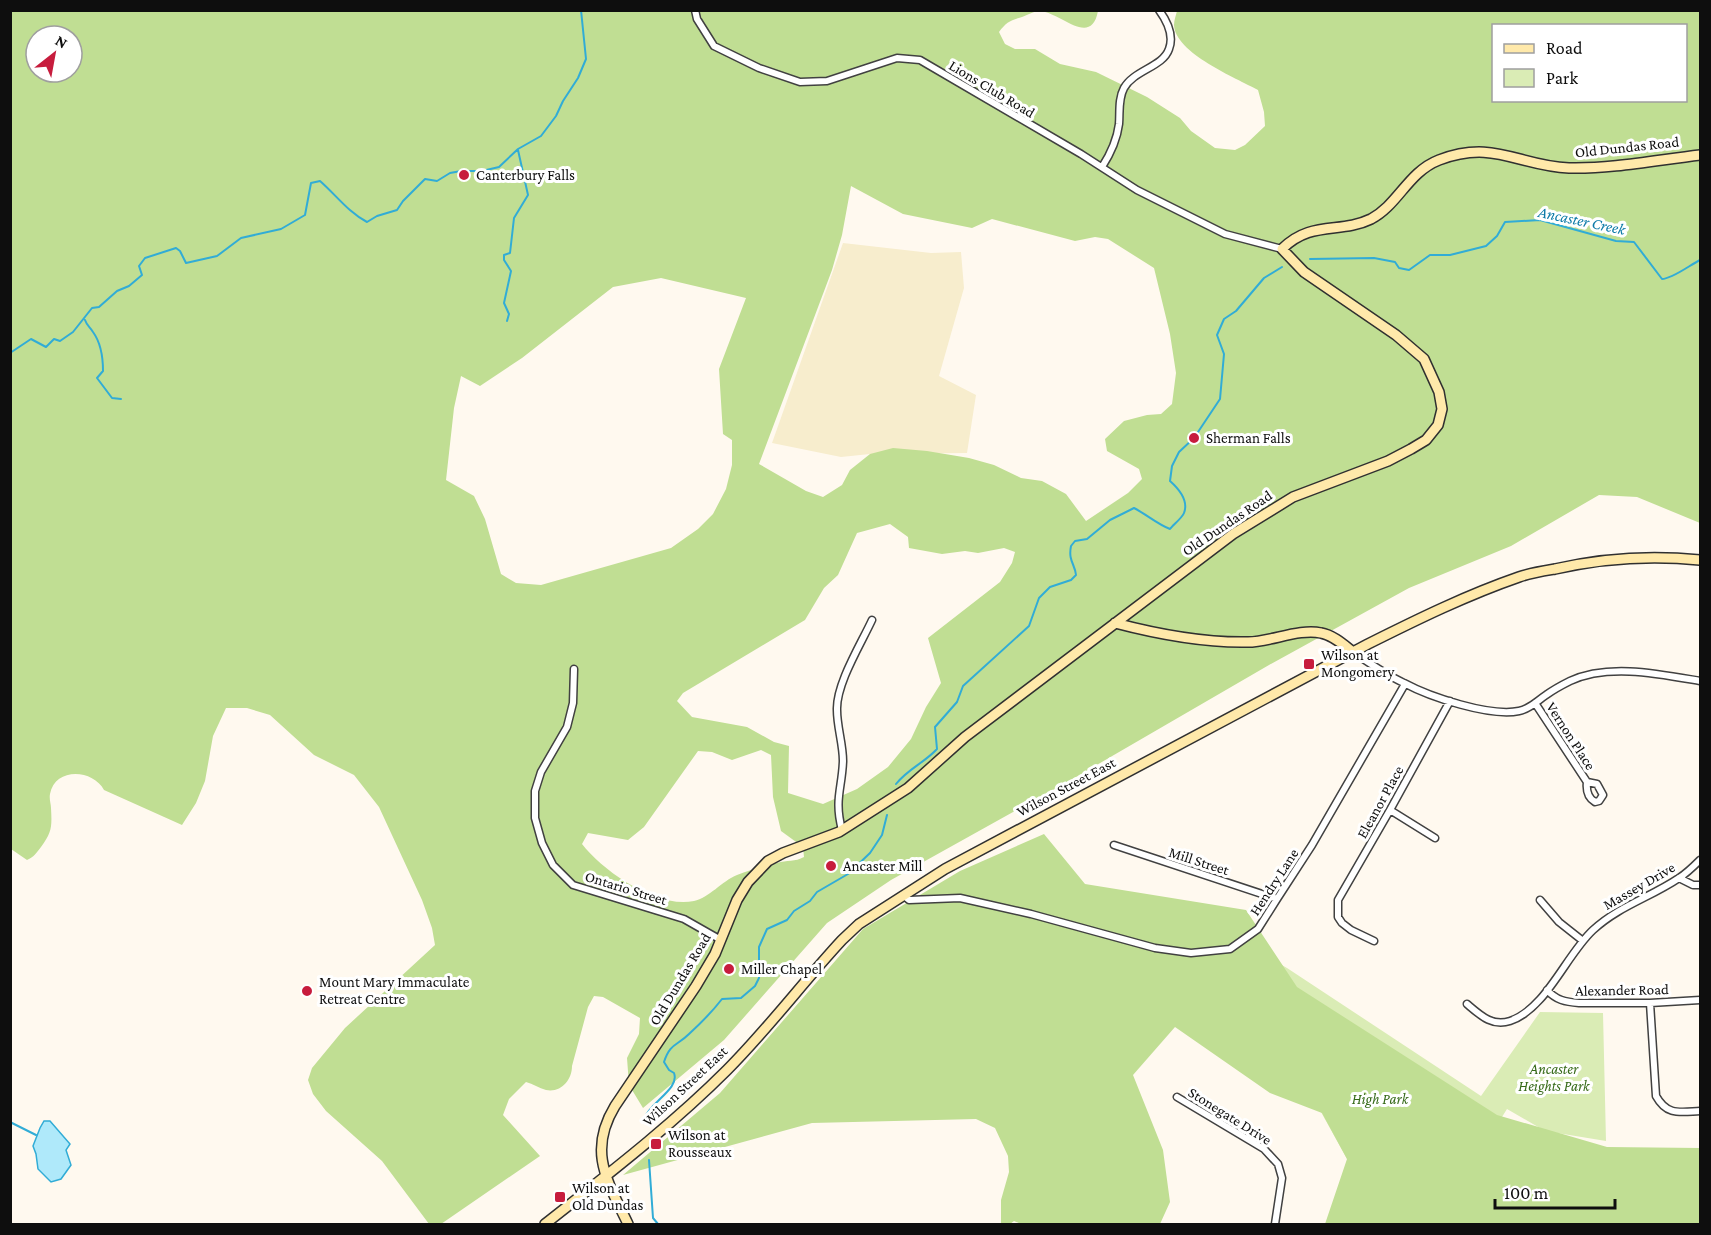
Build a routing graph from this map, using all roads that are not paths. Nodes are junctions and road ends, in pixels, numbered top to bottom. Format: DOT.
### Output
graph roads {
  1 [pos="695,10"];
  2 [pos="1159,10"];
  3 [pos="1701,155"];
  4 [pos="1102,167"];
  5 [pos="1284,252"];
  6 [pos="1701,560"];
  7 [pos="872,620"];
  8 [pos="1115,623"];
  9 [pos="1353,652"];
  10 [pos="574,669"];
  11 [pos="1701,681"];
  12 [pos="1405,684"];
  13 [pos="1450,701"];
  14 [pos="1535,704"];
  15 [pos="1587,782"];
  16 [pos="1390,810"];
  17 [pos="842,830"];
  18 [pos="1435,838"];
  19 [pos="1114,845"];
  20 [pos="1701,860"];
  21 [pos="1679,878"];
  22 [pos="1701,885"];
  23 [pos="903,895"];
  24 [pos="1277,899"];
  25 [pos="1540,900"];
  26 [pos="721,940"];
  27 [pos="1374,941"];
  28 [pos="1583,941"];
  29 [pos="1547,990"];
  30 [pos="1701,1000"];
  31 [pos="1650,1003"];
  32 [pos="1467,1004"];
  33 [pos="1177,1096"];
  34 [pos="1701,1111"];
  35 [pos="606,1176"];
  36 [pos="545,1224"];
  37 [pos="628,1224"];
  38 [pos="1275,1224"];
  1 -- 4 [label="street, Lions Club Road"];
  2 -- 4 [label="street"];
  3 -- 5 [label="street, Old Dundas Road"];
  4 -- 5 [label="street, Lions Club Road"];
  5 -- 8 [label="street, Old Dundas Road"];
  6 -- 9 [label="street, Wilson Street East"];
  7 -- 17 [label="street"];
  8 -- 9 [label="street"];
  8 -- 17 [label="street, Old Dundas Road"];
  9 -- 12 [label="street"];
  9 -- 23 [label="street, Wilson Street East"];
  10 -- 26 [label="street, Ontario Street"];
  11 -- 14 [label="street"];
  12 -- 13 [label="street"];
  12 -- 24 [label="street, Hendry Lane"];
  13 -- 14 [label="street"];
  13 -- 16 [label="street, Eleanor Place"];
  14 -- 15 [label="street, Vernon Place"];
  16 -- 18 [label="street"];
  16 -- 27 [label="street, Eleanor Place"];
  17 -- 26 [label="street, Old Dundas Road"];
  19 -- 24 [label="street, Mill Street"];
  20 -- 21 [label="street, Massey Drive"];
  21 -- 22 [label="street"];
  21 -- 28 [label="street, Massey Drive"];
  23 -- 24 [label="street, Hendry Lane"];
  23 -- 35 [label="street, Wilson Street East"];
  25 -- 28 [label="street"];
  26 -- 35 [label="street, Old Dundas Road"];
  28 -- 29 [label="street, Massey Drive"];
  29 -- 31 [label="street, Alexander Road"];
  29 -- 32 [label="street, Massey Drive"];
  30 -- 31 [label="street, Alexander Road"];
  31 -- 34 [label="street"];
  33 -- 38 [label="street, Stonegate Drive"];
  35 -- 36 [label="street, Wilson Street East"];
  35 -- 37 [label="street, Old Dundas Road"];
}
